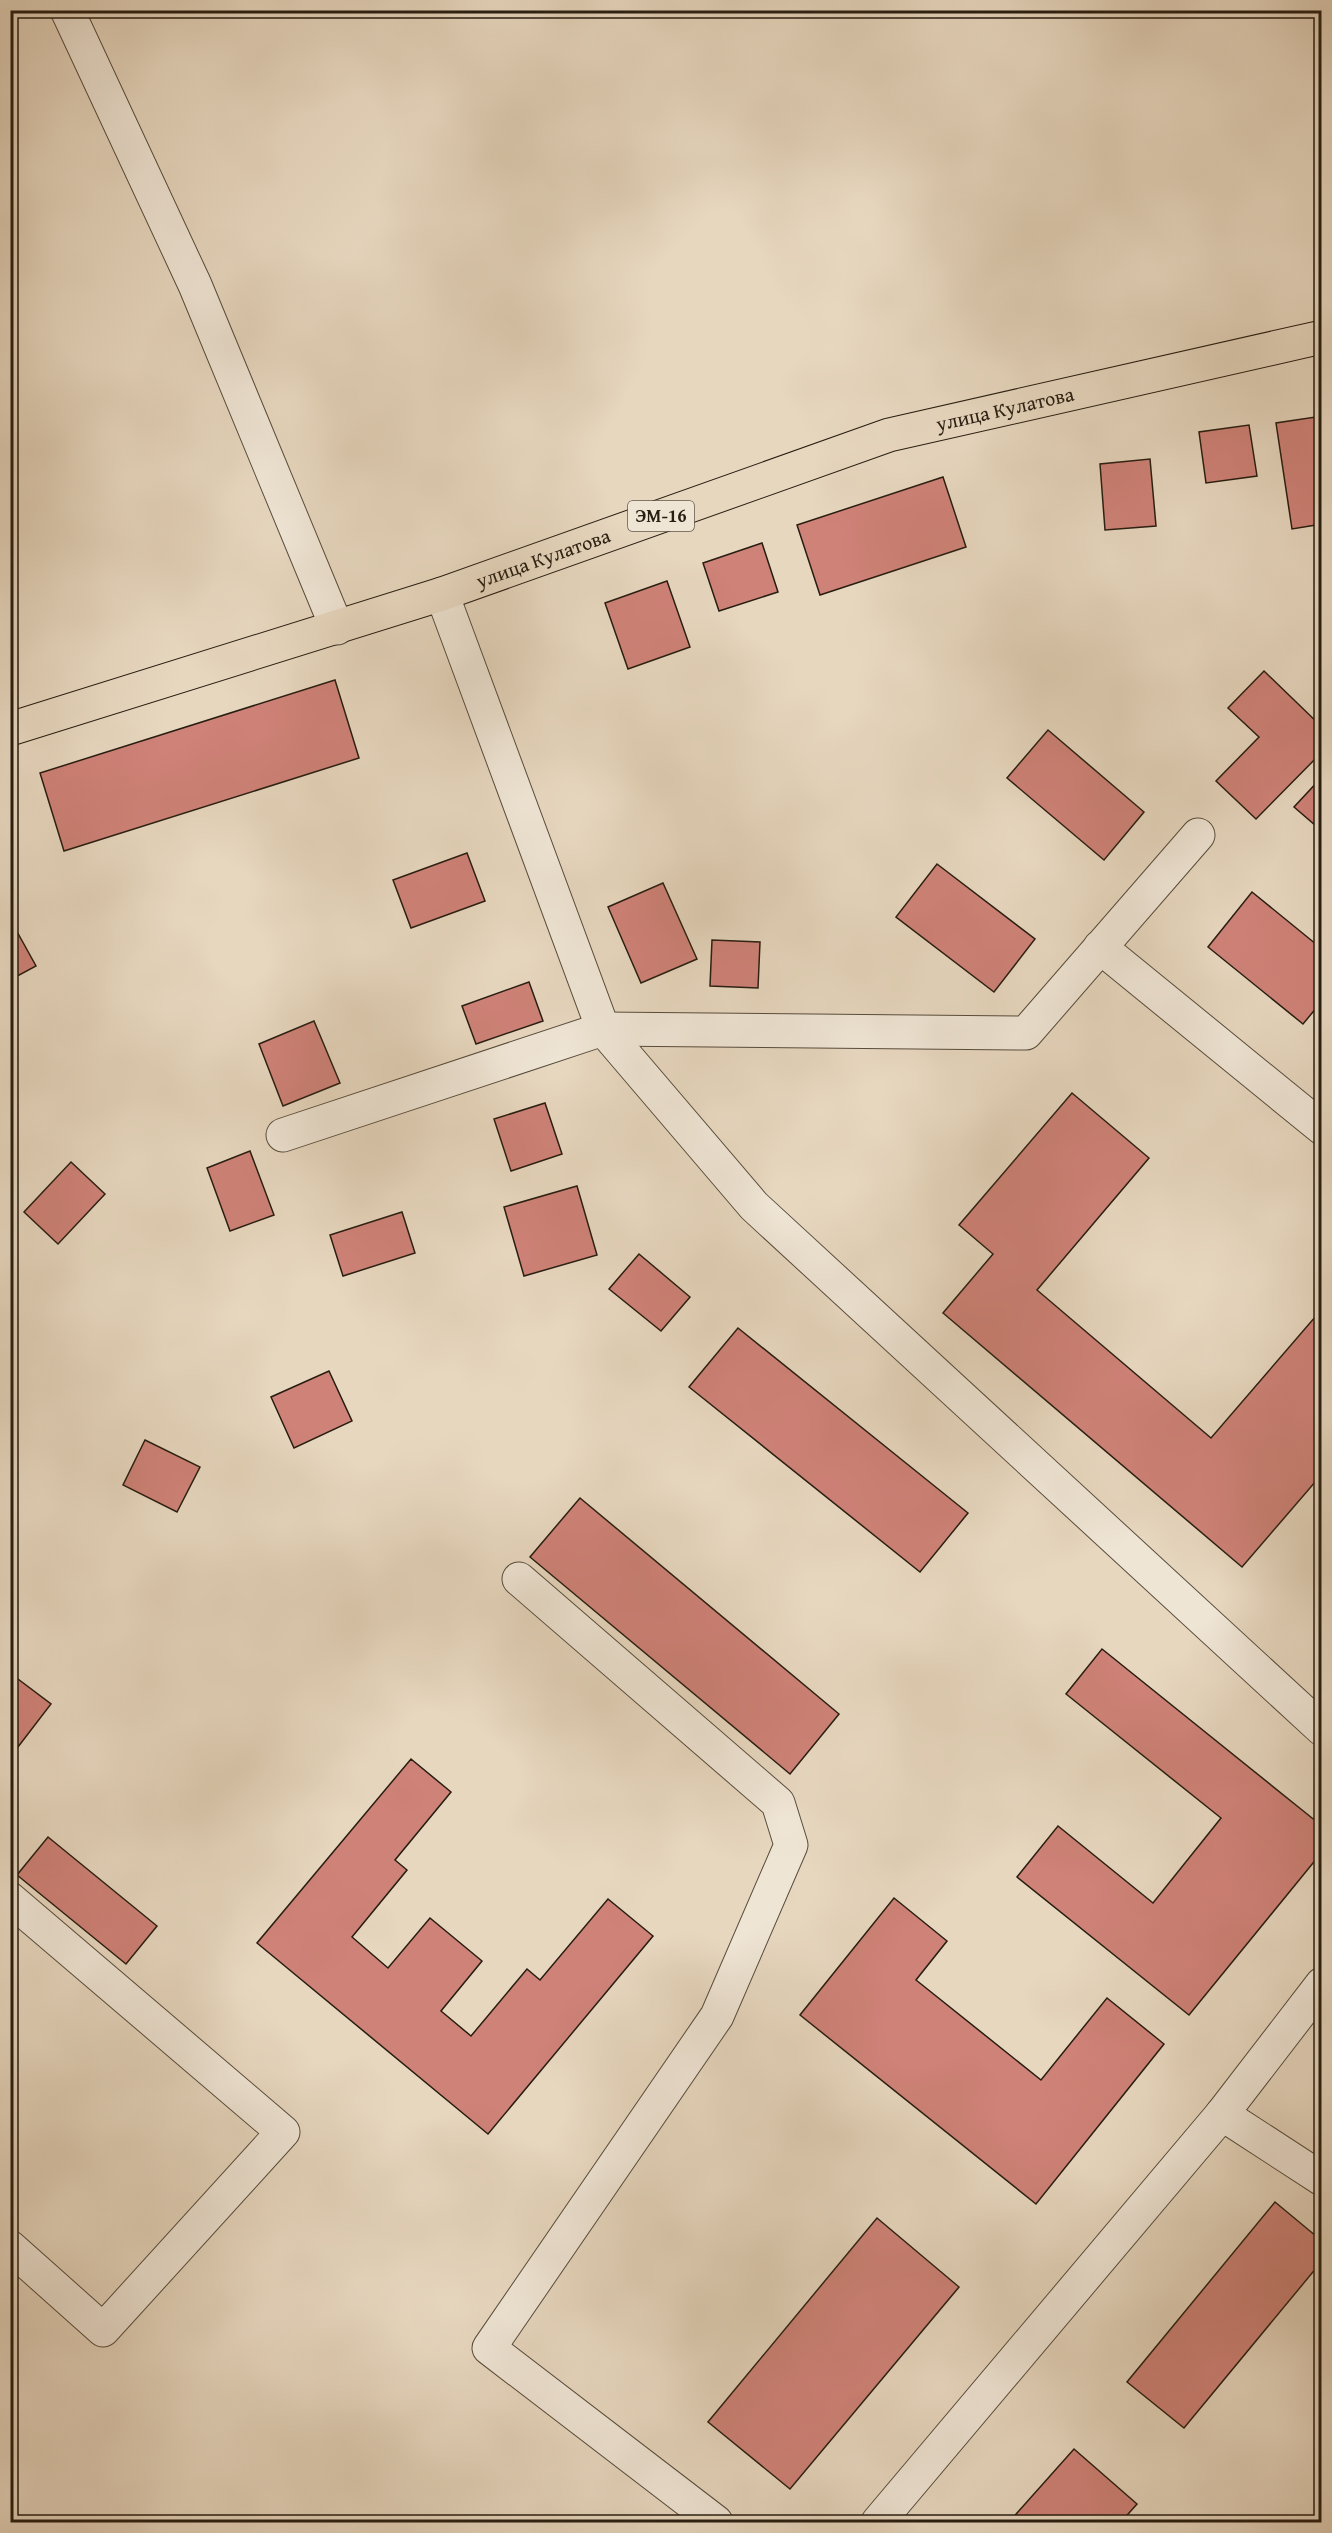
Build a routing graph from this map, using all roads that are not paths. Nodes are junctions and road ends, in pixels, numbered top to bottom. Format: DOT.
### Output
graph roads {
  1 [pos="67,10"];
  2 [pos="1322,338"];
  3 [pos="442,594"];
  4 [pos="337,628"];
  5 [pos="10,729"];
  6 [pos="1198,835"];
  7 [pos="1100,947"];
  8 [pos="603,1029"];
  9 [pos="1322,1128"];
  10 [pos="283,1135"];
  11 [pos="519,1579"];
  12 [pos="1322,1729"];
  13 [pos="10,1899"];
  14 [pos="1322,1984"];
  15 [pos="1222,2114"];
  16 [pos="1322,2179"];
  17 [pos="10,2247"];
  18 [pos="716,2523"];
  19 [pos="878,2523"];
  1 -- 4 [label="street"];
  2 -- 3 [label="highway, улица Кулатова / ЭМ-16"];
  3 -- 4 [label="highway, улица Кулатова / ЭМ-16"];
  3 -- 8 [label="street"];
  4 -- 5 [label="highway, улица Кулатова / ЭМ-16"];
  6 -- 7 [label="street"];
  7 -- 8 [label="street"];
  7 -- 9 [label="street"];
  8 -- 10 [label="street"];
  8 -- 12 [label="street"];
  11 -- 18 [label="street"];
  13 -- 17 [label="street"];
  14 -- 15 [label="street"];
  15 -- 16 [label="street"];
  15 -- 19 [label="street"];
}
